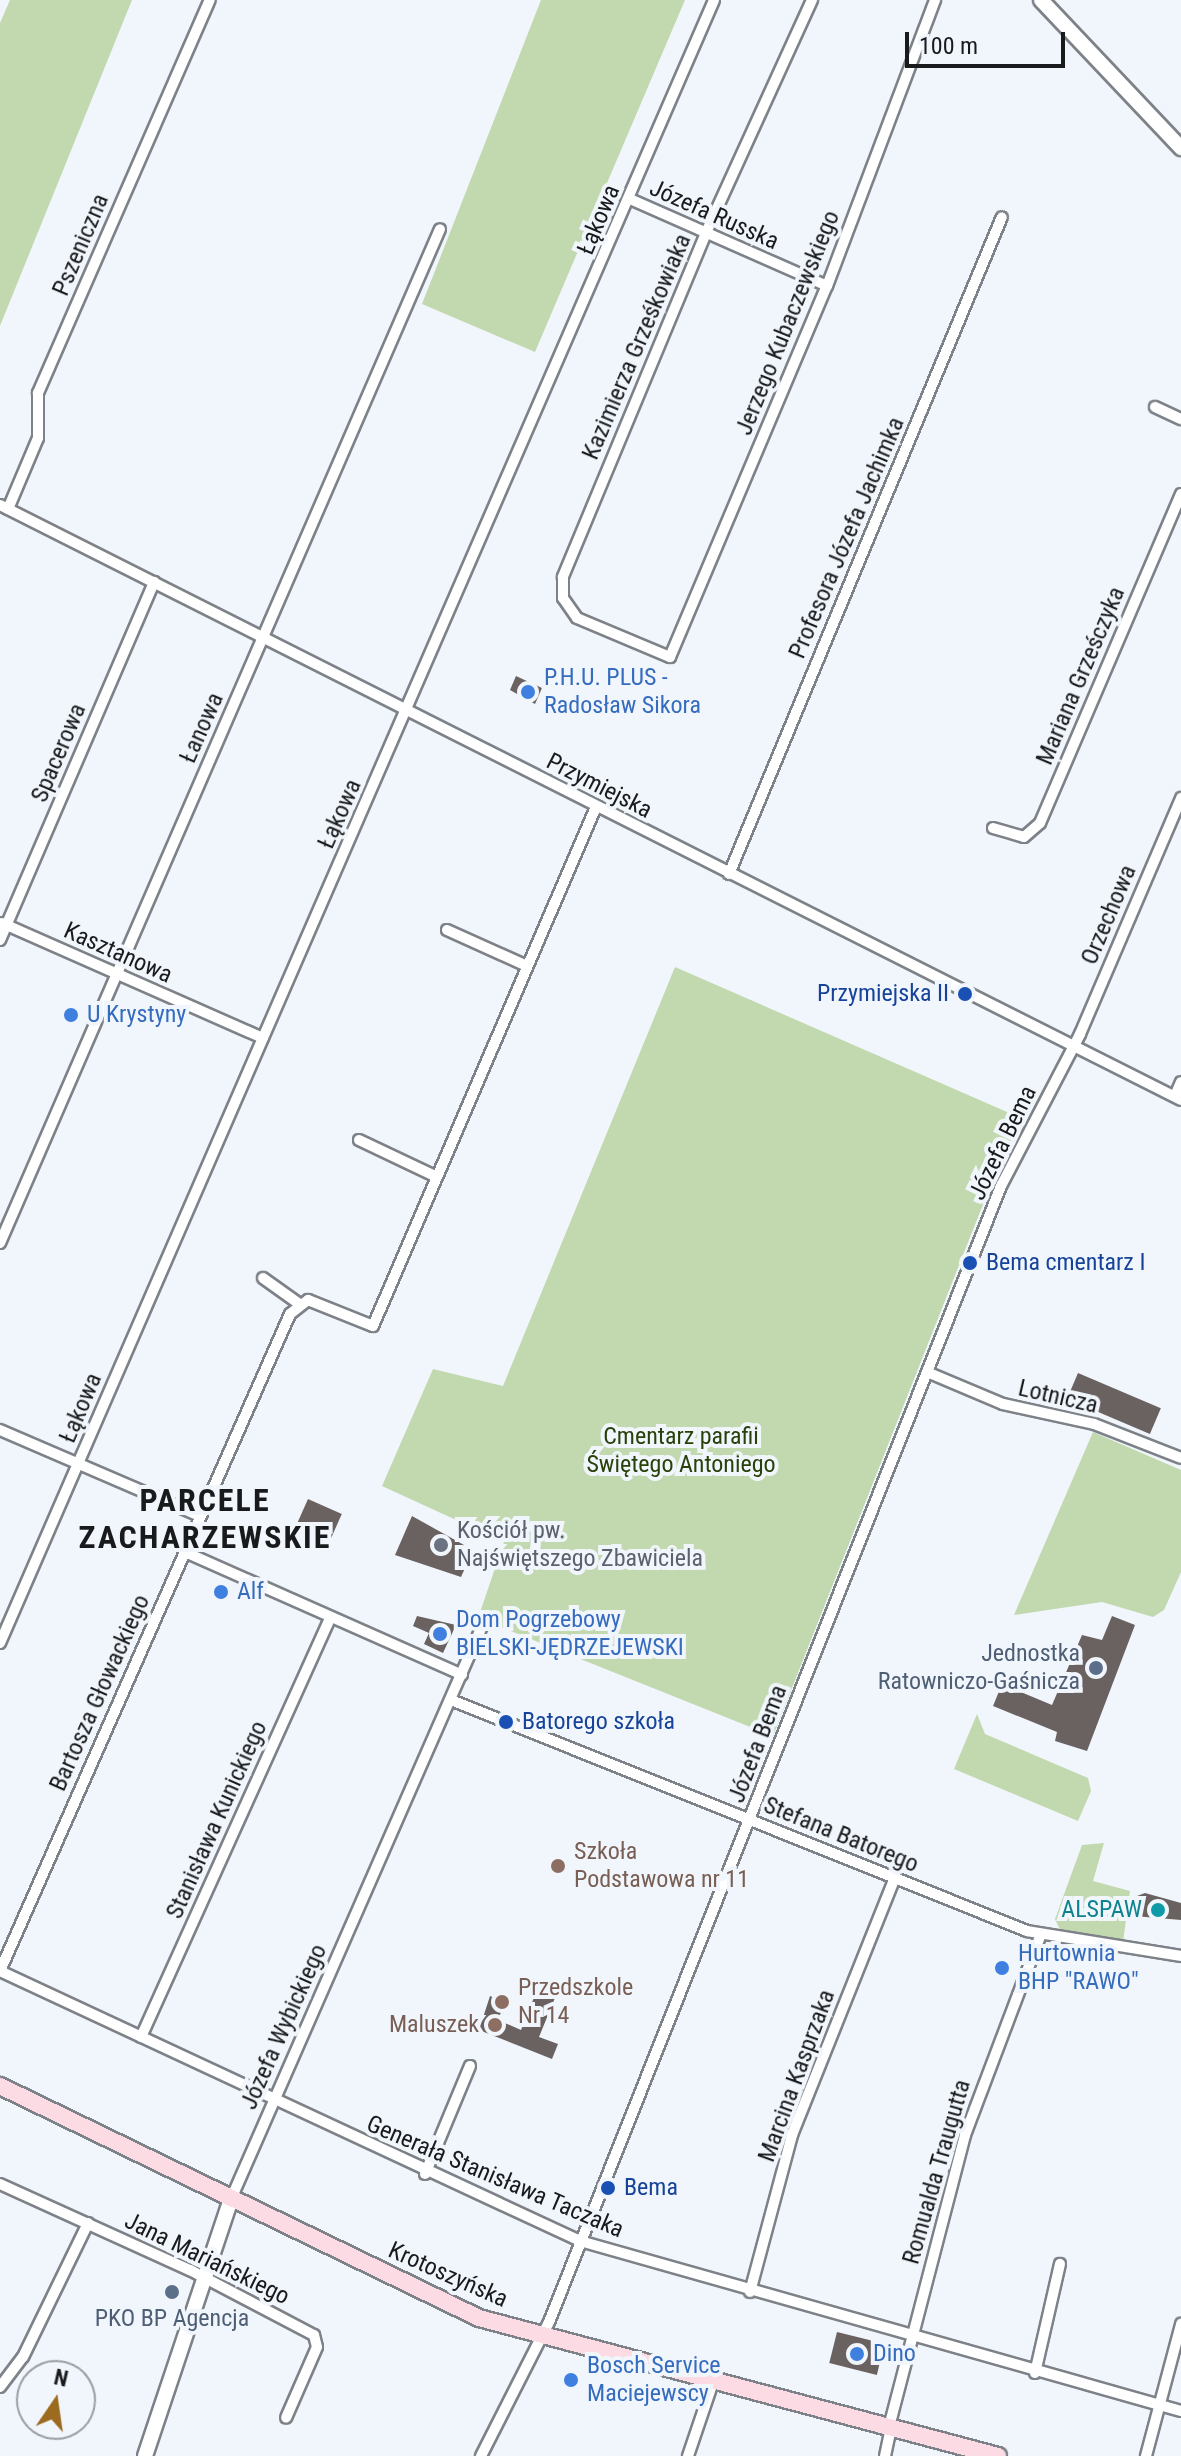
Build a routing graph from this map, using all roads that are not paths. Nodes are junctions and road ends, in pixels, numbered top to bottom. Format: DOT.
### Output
graph roads {
  1 [pos="210,0"];
  2 [pos="714,0"];
  3 [pos="812,0"];
  4 [pos="1041,0"];
  5 [pos="936,1"];
  6 [pos="1181,148"];
  7 [pos="630,199"];
  8 [pos="1002,217"];
  9 [pos="440,229"];
  10 [pos="706,233"];
  11 [pos="827,286"];
  12 [pos="1155,407"];
  13 [pos="1181,419"];
  14 [pos="1181,494"];
  15 [pos="4,507"];
  16 [pos="154,582"];
  17 [pos="263,639"];
  18 [pos="670,657"];
  19 [pos="406,712"];
  20 [pos="1181,798"];
  21 [pos="596,807"];
  22 [pos="993,828"];
  23 [pos="729,874"];
  24 [pos="3,923"];
  25 [pos="447,930"];
  26 [pos="0,940"];
  27 [pos="527,966"];
  28 [pos="116,974"];
  29 [pos="263,1038"];
  30 [pos="1073,1048"];
  31 [pos="1181,1082"];
  32 [pos="1178,1098"];
  33 [pos="359,1140"];
  34 [pos="437,1177"];
  35 [pos="0,1243"];
  36 [pos="263,1278"];
  37 [pos="298,1303"];
  38 [pos="927,1372"];
  39 [pos="0,1430"];
  40 [pos="1181,1458"];
  41 [pos="79,1463"];
  42 [pos="200,1516"];
  43 [pos="185,1552"];
  44 [pos="330,1619"];
  45 [pos="483,1624"];
  46 [pos="0,1643"];
  47 [pos="462,1675"];
  48 [pos="451,1700"];
  49 [pos="749,1821"];
  50 [pos="895,1878"];
  51 [pos="1041,1934"];
  52 [pos="1181,1956"];
  53 [pos="0,1971"];
  54 [pos="141,2037"];
  55 [pos="470,2066"];
  56 [pos="0,2086"];
  57 [pos="275,2102"];
  58 [pos="425,2174"];
  59 [pos="0,2184"];
  60 [pos="231,2199"];
  61 [pos="88,2223"];
  62 [pos="580,2241"];
  63 [pos="1060,2264"];
  64 [pos="203,2280"];
  65 [pos="750,2292"];
  66 [pos="1181,2324"];
  67 [pos="542,2337"];
  68 [pos="912,2337"];
  69 [pos="1035,2373"];
  70 [pos="713,2382"];
  71 [pos="0,2387"];
  72 [pos="1159,2407"];
  73 [pos="1181,2411"];
  74 [pos="286,2418"];
  75 [pos="890,2427"];
  76 [pos="145,2456"];
  77 [pos="481,2456"];
  78 [pos="688,2456"];
  79 [pos="885,2456"];
  80 [pos="998,2456"];
  81 [pos="1146,2456"];
  1 -- 15 [label="street, Pszeniczna"];
  2 -- 7 [label="street, Łąkowa"];
  3 -- 10 [label="street, Kazimierza Grześkowiaka"];
  4 -- 6 [label="street"];
  5 -- 11 [label="street, Jerzego Kubaczewskiego"];
  7 -- 10 [label="street, Józefa Russka"];
  7 -- 19 [label="street, Łąkowa"];
  8 -- 23 [label="street, Profesora Józefa Jachimka"];
  9 -- 17 [label="street, Łanowa"];
  10 -- 11 [label="street, Józefa Russka"];
  10 -- 18 [label="street, Kazimierza Grześkowiaka"];
  11 -- 18 [label="street, Jerzego Kubaczewskiego"];
  12 -- 13 [label="street"];
  14 -- 22 [label="street, Mariana Grześczyka"];
  15 -- 16 [label="street, Przymiejska"];
  16 -- 17 [label="street, Przymiejska"];
  16 -- 24 [label="street, Spacerowa"];
  17 -- 19 [label="street, Przymiejska"];
  17 -- 28 [label="street, Łanowa"];
  19 -- 21 [label="street, Przymiejska"];
  19 -- 29 [label="street, Łąkowa"];
  20 -- 30 [label="street, Orzechowa"];
  21 -- 23 [label="street, Przymiejska"];
  21 -- 27 [label="street"];
  23 -- 30 [label="street, Przymiejska"];
  24 -- 26 [label="street, Spacerowa"];
  24 -- 28 [label="street, Kasztanowa"];
  25 -- 27 [label="street"];
  27 -- 34 [label="street"];
  28 -- 29 [label="street, Kasztanowa"];
  28 -- 35 [label="street, Łanowa"];
  29 -- 41 [label="street, Łąkowa"];
  30 -- 32 [label="street, Przymiejska"];
  30 -- 38 [label="street, Józefa Bema"];
  31 -- 32 [label="street"];
  33 -- 34 [label="street"];
  34 -- 37 [label="street"];
  36 -- 37 [label="street"];
  37 -- 42 [label="street, Bartosza Głowackiego"];
  38 -- 40 [label="street, Lotnicza"];
  38 -- 49 [label="street, Józefa Bema"];
  39 -- 41 [label="street"];
  41 -- 42 [label="street"];
  41 -- 46 [label="street, Łąkowa"];
  42 -- 43 [label="street, Bartosza Głowackiego"];
  43 -- 44 [label="street"];
  43 -- 53 [label="street, Bartosza Głowackiego"];
  44 -- 47 [label="street"];
  44 -- 54 [label="street, Stanisława Kunickiego"];
  45 -- 47 [label="street, Józefa Wybickiego"];
  47 -- 48 [label="street, Józefa Wybickiego"];
  48 -- 49 [label="street, Stefana Batorego"];
  48 -- 57 [label="street, Józefa Wybickiego"];
  49 -- 50 [label="street, Stefana Batorego"];
  49 -- 62 [label="street, Józefa Bema"];
  50 -- 51 [label="street, Stefana Batorego"];
  50 -- 65 [label="street, Marcina Kasprzaka"];
  51 -- 52 [label="street, Stefana Batorego"];
  51 -- 68 [label="street, Romualda Traugutta"];
  53 -- 54 [label="street, Generała Stanisława Taczaka"];
  54 -- 57 [label="street, Generała Stanisława Taczaka"];
  55 -- 58 [label="street"];
  56 -- 60 [label="main road, Krotoszyńska"];
  57 -- 58 [label="street, Generała Stanisława Taczaka"];
  57 -- 60 [label="street, Józefa Wybickiego"];
  58 -- 62 [label="street, Generała Stanisława Taczaka"];
  59 -- 61 [label="street, Jana Mariańskiego"];
  60 -- 64 [label="street, Józefa Wybickiego"];
  60 -- 67 [label="main road, Krotoszyńska"];
  61 -- 64 [label="street, Jana Mariańskiego"];
  61 -- 71 [label="street"];
  62 -- 65 [label="street, Generała Stanisława Taczaka"];
  62 -- 67 [label="street, Józefa Bema"];
  63 -- 69 [label="street"];
  64 -- 74 [label="street, Jana Mariańskiego"];
  64 -- 76 [label="street, Józefa Wybickiego"];
  65 -- 68 [label="street, Generała Stanisława Taczaka"];
  66 -- 72 [label="street"];
  67 -- 70 [label="main road, Krotoszyńska"];
  67 -- 77 [label="street, Józefa Bema"];
  68 -- 69 [label="street, Generała Stanisława Taczaka"];
  68 -- 75 [label="street, Romualda Traugutta"];
  69 -- 72 [label="street, Generała Stanisława Taczaka"];
  70 -- 75 [label="main road, Krotoszyńska"];
  70 -- 78 [label="street"];
  72 -- 73 [label="street, Generała Stanisława Taczaka"];
  72 -- 81 [label="street"];
  75 -- 79 [label="street, Romualda Traugutta"];
  75 -- 80 [label="main road, Krotoszyńska"];
}
